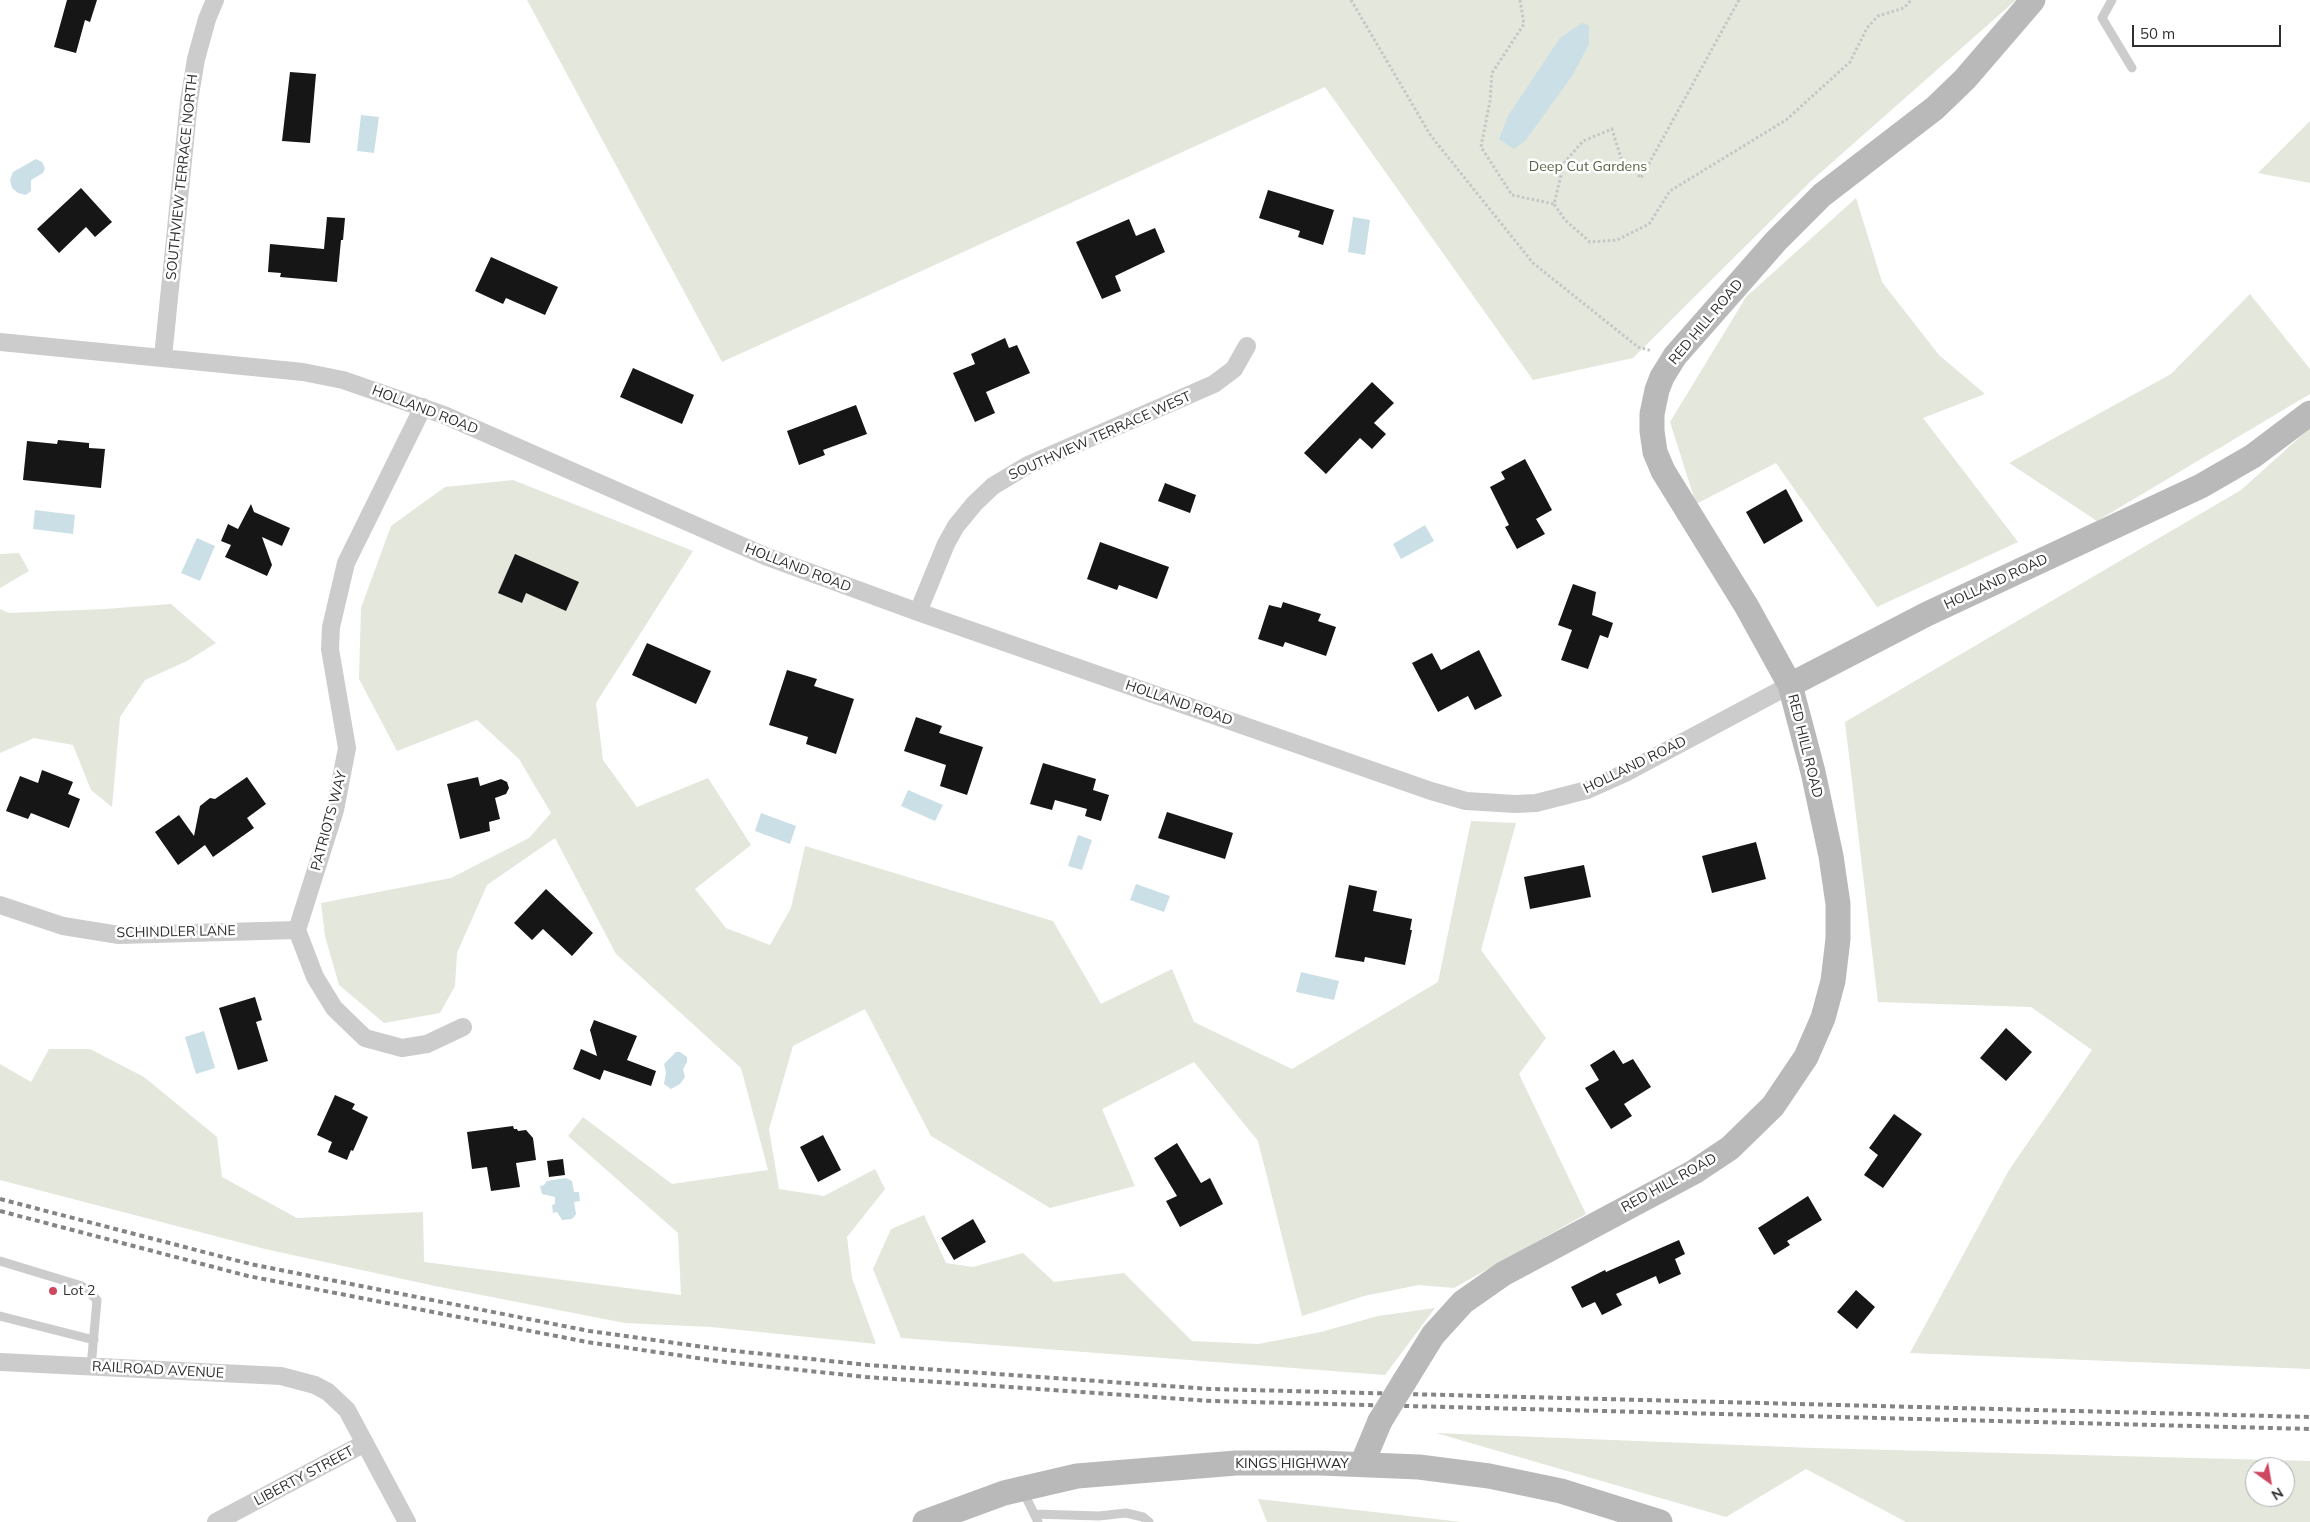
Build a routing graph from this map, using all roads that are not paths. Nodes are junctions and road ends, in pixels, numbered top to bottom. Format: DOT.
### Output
graph roads {
  1 [pos="215,0"];
  2 [pos="2033,0"];
  3 [pos="2112,0"];
  4 [pos="2132,68"];
  5 [pos="0,342"];
  6 [pos="1247,346"];
  7 [pos="163,357"];
  8 [pos="423,407"];
  9 [pos="2310,413"];
  10 [pos="918,612"];
  11 [pos="1790,685"];
  12 [pos="0,905"];
  13 [pos="297,930"];
  14 [pos="463,1028"];
  15 [pos="0,1261"];
  16 [pos="0,1316"];
  17 [pos="94,1340"];
  18 [pos="0,1362"];
  19 [pos="91,1367"];
  20 [pos="365,1443"];
  21 [pos="1362,1464"];
  22 [pos="1022,1488"];
  23 [pos="1036,1518"];
  24 [pos="216,1522"];
  25 [pos="407,1522"];
  26 [pos="925,1522"];
  27 [pos="1149,1522"];
  28 [pos="1660,1522"];
  1 -- 7 [label="street, SOUTHVIEW TERRACE NORTH"];
  2 -- 11 [label="street, RED HILL ROAD"];
  3 -- 4 [label="lane"];
  5 -- 7 [label="street, HOLLAND ROAD"];
  6 -- 10 [label="street, SOUTHVIEW TERRACE WEST"];
  7 -- 8 [label="street, HOLLAND ROAD"];
  8 -- 10 [label="street, HOLLAND ROAD"];
  8 -- 13 [label="street, PATRIOTS WAY"];
  9 -- 11 [label="street, HOLLAND ROAD"];
  10 -- 11 [label="street, HOLLAND ROAD"];
  11 -- 21 [label="street, RED HILL ROAD, bridge"];
  12 -- 13 [label="street, SCHINDLER LANE"];
  13 -- 14 [label="street"];
  15 -- 17 [label="lane"];
  16 -- 17 [label="lane"];
  17 -- 19 [label="lane"];
  18 -- 19 [label="street, RAILROAD AVENUE"];
  19 -- 20 [label="street, RAILROAD AVENUE"];
  20 -- 24 [label="street, LIBERTY STREET"];
  20 -- 25 [label="street, RAILROAD AVENUE"];
  21 -- 22 [label="street, KINGS HIGHWAY"];
  21 -- 28 [label="street, KINGS HIGHWAY"];
  22 -- 23 [label="lane"];
  22 -- 26 [label="street, KINGS HIGHWAY"];
  23 -- 27 [label="lane"];
}
